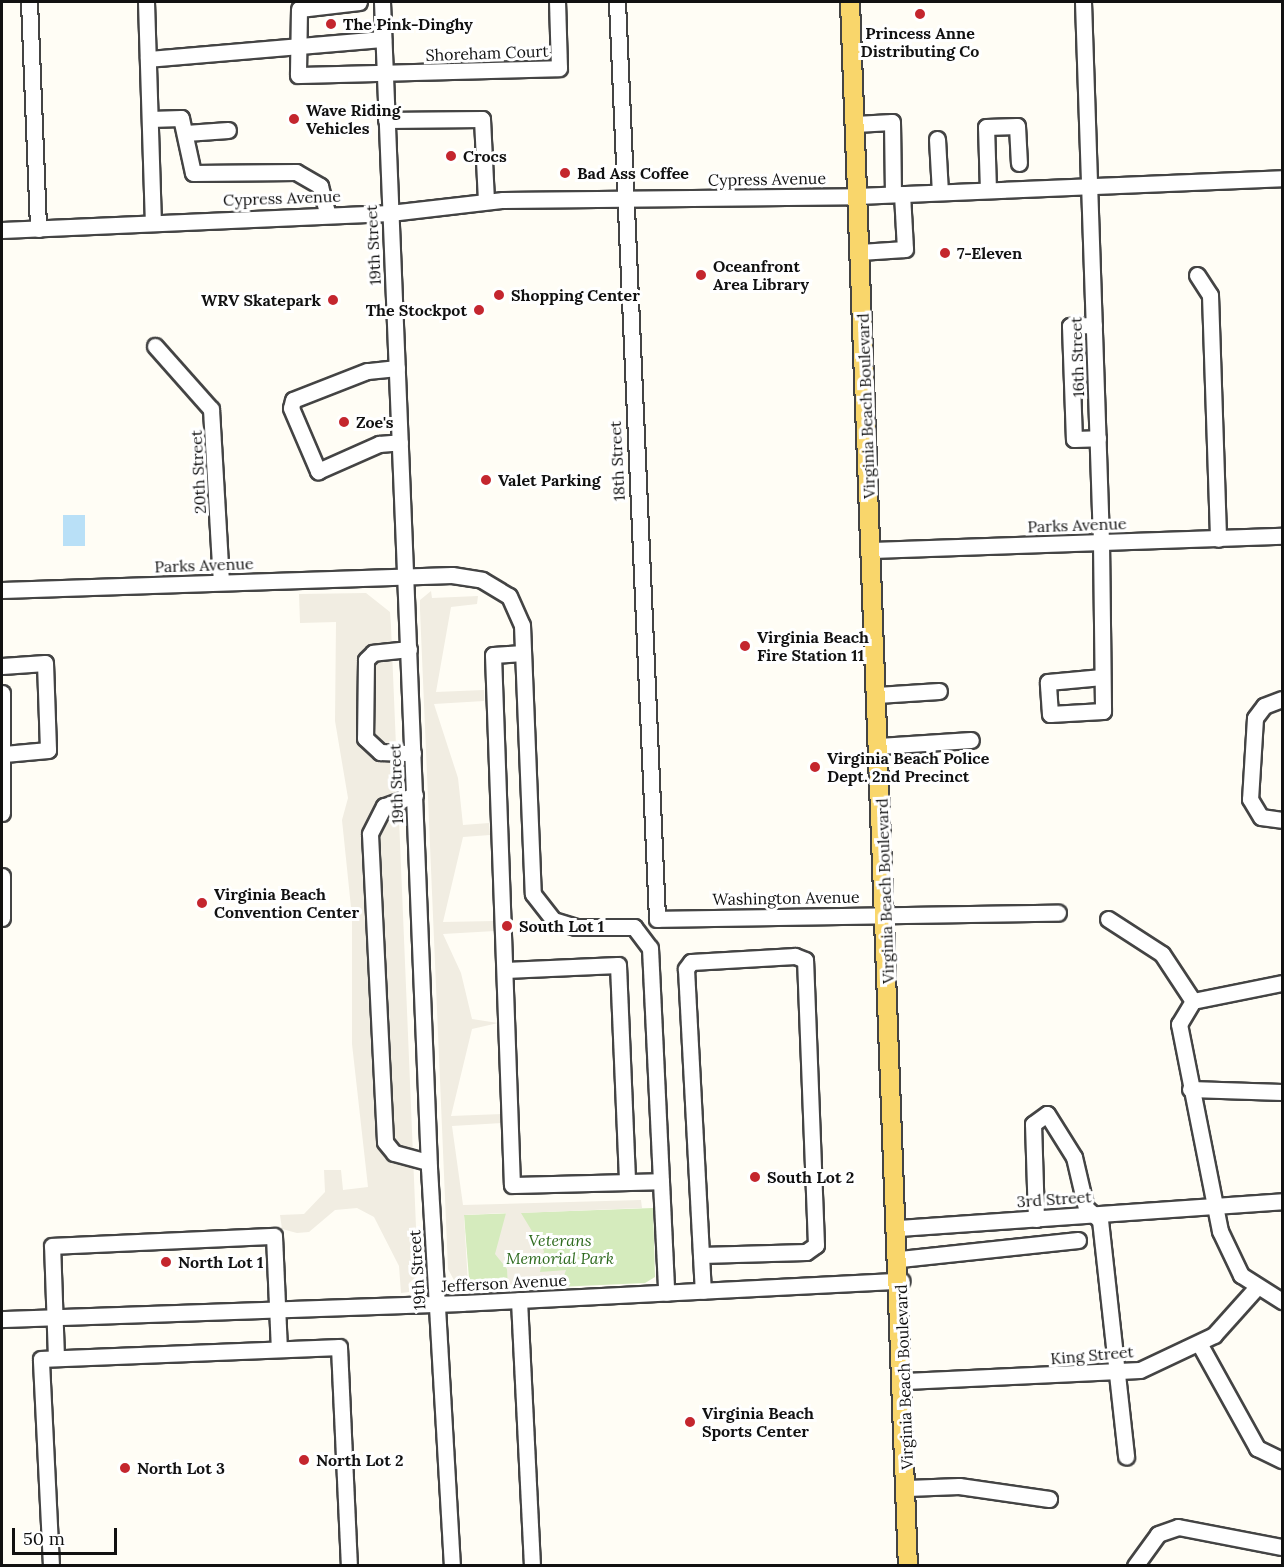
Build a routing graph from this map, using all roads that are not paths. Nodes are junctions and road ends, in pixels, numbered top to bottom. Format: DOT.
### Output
graph roads {
  1 [pos="29,2"];
  2 [pos="146,2"];
  3 [pos="359,2"];
  4 [pos="382,2"];
  5 [pos="557,2"];
  6 [pos="617,2"];
  7 [pos="850,2"];
  8 [pos="1083,2"];
  9 [pos="383,39"];
  10 [pos="295,46"];
  11 [pos="148,59"];
  12 [pos="385,75"];
  13 [pos="150,119"];
  14 [pos="386,120"];
  15 [pos="855,124"];
  16 [pos="228,130"];
  17 [pos="186,133"];
  18 [pos="937,139"];
  19 [pos="1019,163"];
  20 [pos="1282,177"];
  21 [pos="1089,185"];
  22 [pos="988,190"];
  23 [pos="940,192"];
  24 [pos="897,194"];
  25 [pos="857,196"];
  26 [pos="625,200"];
  27 [pos="486,201"];
  28 [pos="390,213"];
  29 [pos="328,215"];
  30 [pos="153,220"];
  31 [pos="38,228"];
  32 [pos="2,230"];
  33 [pos="860,252"];
  34 [pos="1197,275"];
  35 [pos="1094,325"];
  36 [pos="155,346"];
  37 [pos="397,368"];
  38 [pos="1098,438"];
  39 [pos="400,442"];
  40 [pos="1282,536"];
  41 [pos="1218,539"];
  42 [pos="1101,542"];
  43 [pos="872,550"];
  44 [pos="407,577"];
  45 [pos="221,582"];
  46 [pos="2,590"];
  47 [pos="409,649"];
  48 [pos="523,652"];
  49 [pos="2,666"];
  50 [pos="1102,677"];
  51 [pos="939,691"];
  52 [pos="2,693"];
  53 [pos="877,695"];
  54 [pos="1282,699"];
  55 [pos="971,740"];
  56 [pos="879,746"];
  57 [pos="413,753"];
  58 [pos="4,754"];
  59 [pos="415,795"];
  60 [pos="2,813"];
  61 [pos="1282,820"];
  62 [pos="2,876"];
  63 [pos="1058,913"];
  64 [pos="2,918"];
  65 [pos="886,918"];
  66 [pos="657,919"];
  67 [pos="1108,919"];
  68 [pos="505,970"];
  69 [pos="1282,983"];
  70 [pos="1193,1001"];
  71 [pos="1190,1089"];
  72 [pos="1282,1092"];
  73 [pos="428,1162"];
  74 [pos="661,1181"];
  75 [pos="627,1182"];
  76 [pos="1282,1201"];
  77 [pos="1212,1205"];
  78 [pos="1096,1214"];
  79 [pos="1036,1219"];
  80 [pos="899,1228"];
  81 [pos="1078,1240"];
  82 [pos="701,1255"];
  83 [pos="900,1259"];
  84 [pos="901,1281"];
  85 [pos="1256,1288"];
  86 [pos="703,1291"];
  87 [pos="666,1293"];
  88 [pos="519,1300"];
  89 [pos="1282,1300"];
  90 [pos="437,1304"];
  91 [pos="277,1310"];
  92 [pos="53,1317"];
  93 [pos="2,1319"];
  94 [pos="1200,1344"];
  95 [pos="279,1349"];
  96 [pos="56,1358"];
  97 [pos="1118,1374"];
  98 [pos="905,1382"];
  99 [pos="1126,1457"];
  100 [pos="1282,1460"];
  101 [pos="907,1488"];
  102 [pos="1049,1499"];
  103 [pos="1282,1547"];
  104 [pos="51,1566"];
  105 [pos="349,1566"];
  106 [pos="452,1566"];
  107 [pos="532,1566"];
  108 [pos="908,1566"];
  109 [pos="1135,1566"];
  1 -- 31 [label="street"];
  2 -- 11 [label="street"];
  3 -- 10 [label="street"];
  4 -- 9 [label="street, 19th Street"];
  5 -- 12 [label="street, Shoreham Court"];
  6 -- 26 [label="street, 18th Street"];
  7 -- 15 [label="main road, Virginia Beach Boulevard"];
  8 -- 21 [label="street, 16th Street"];
  9 -- 10 [label="street"];
  9 -- 12 [label="street, 19th Street"];
  10 -- 11 [label="street"];
  10 -- 12 [label="street"];
  11 -- 13 [label="street"];
  12 -- 14 [label="street, 19th Street"];
  13 -- 17 [label="street"];
  13 -- 30 [label="street"];
  14 -- 27 [label="street"];
  14 -- 28 [label="street, 19th Street"];
  15 -- 24 [label="street"];
  15 -- 25 [label="main road, Virginia Beach Boulevard"];
  16 -- 17 [label="street"];
  17 -- 29 [label="street"];
  18 -- 23 [label="street"];
  19 -- 22 [label="street"];
  20 -- 21 [label="street, Cypress Avenue"];
  21 -- 22 [label="street, Cypress Avenue"];
  21 -- 35 [label="street, 16th Street"];
  22 -- 23 [label="street, Cypress Avenue"];
  23 -- 24 [label="street, Cypress Avenue"];
  24 -- 25 [label="street, Cypress Avenue"];
  24 -- 33 [label="street"];
  25 -- 26 [label="street, Cypress Avenue"];
  25 -- 33 [label="main road, Virginia Beach Boulevard"];
  26 -- 27 [label="street, Cypress Avenue"];
  26 -- 66 [label="street, 18th Street"];
  27 -- 28 [label="street, Cypress Avenue"];
  28 -- 29 [label="street, Cypress Avenue"];
  28 -- 37 [label="street, 19th Street"];
  29 -- 30 [label="street, Cypress Avenue"];
  30 -- 31 [label="street, Cypress Avenue"];
  31 -- 32 [label="street, Cypress Avenue"];
  33 -- 43 [label="main road, Virginia Beach Boulevard"];
  34 -- 41 [label="street"];
  35 -- 38 [label="street, 16th Street"];
  35 -- 38 [label="street"];
  36 -- 45 [label="street, 20th Street"];
  37 -- 39 [label="street, 19th Street"];
  37 -- 39 [label="street"];
  38 -- 42 [label="street, 16th Street"];
  39 -- 44 [label="street, 19th Street"];
  40 -- 41 [label="street, Parks Avenue"];
  41 -- 42 [label="street, Parks Avenue"];
  42 -- 43 [label="street, Parks Avenue"];
  42 -- 50 [label="street, 16th Street"];
  43 -- 53 [label="main road, Virginia Beach Boulevard"];
  44 -- 45 [label="street, Parks Avenue"];
  44 -- 47 [label="street, 19th Street"];
  44 -- 48 [label="street, Parks Avenue"];
  45 -- 46 [label="street, Parks Avenue"];
  47 -- 57 [label="street, 19th Street"];
  47 -- 57 [label="street"];
  48 -- 68 [label="street"];
  48 -- 74 [label="street, Parks Avenue"];
  49 -- 58 [label="street"];
  50 -- 50 [label="street, 16th Street"];
  51 -- 53 [label="street"];
  52 -- 58 [label="street"];
  53 -- 56 [label="main road, Virginia Beach Boulevard"];
  54 -- 61 [label="street"];
  55 -- 56 [label="street"];
  56 -- 65 [label="main road, Virginia Beach Boulevard"];
  57 -- 59 [label="street, 19th Street"];
  58 -- 60 [label="street"];
  59 -- 73 [label="street, 19th Street"];
  59 -- 73 [label="street"];
  62 -- 64 [label="street"];
  63 -- 65 [label="street, Washington Avenue"];
  65 -- 66 [label="street, Washington Avenue"];
  65 -- 80 [label="main road, Virginia Beach Boulevard"];
  67 -- 70 [label="street"];
  68 -- 75 [label="street"];
  68 -- 75 [label="street"];
  69 -- 70 [label="street"];
  70 -- 71 [label="street"];
  71 -- 72 [label="street"];
  71 -- 77 [label="street"];
  73 -- 90 [label="street, 19th Street"];
  74 -- 75 [label="street"];
  74 -- 87 [label="street, Parks Avenue"];
  76 -- 77 [label="street, 3rd Street"];
  77 -- 78 [label="street, 3rd Street"];
  77 -- 85 [label="street"];
  78 -- 79 [label="street, 3rd Street"];
  78 -- 79 [label="street"];
  78 -- 97 [label="street"];
  79 -- 80 [label="street, 3rd Street"];
  80 -- 83 [label="main road, Virginia Beach Boulevard"];
  81 -- 83 [label="street"];
  82 -- 82 [label="street"];
  82 -- 86 [label="street"];
  83 -- 84 [label="main road, Virginia Beach Boulevard"];
  84 -- 86 [label="street, Jefferson Avenue"];
  84 -- 98 [label="main road, Virginia Beach Boulevard"];
  85 -- 89 [label="street"];
  85 -- 94 [label="street, King Street"];
  86 -- 87 [label="street, Jefferson Avenue"];
  87 -- 88 [label="street, Jefferson Avenue"];
  88 -- 90 [label="street, Jefferson Avenue"];
  88 -- 107 [label="street"];
  90 -- 91 [label="street, Jefferson Avenue"];
  90 -- 106 [label="street, 19th Street"];
  91 -- 92 [label="street, Jefferson Avenue"];
  91 -- 92 [label="street"];
  91 -- 95 [label="street"];
  92 -- 93 [label="street, Jefferson Avenue"];
  92 -- 96 [label="street"];
  94 -- 97 [label="street, King Street"];
  94 -- 100 [label="street"];
  95 -- 96 [label="street"];
  95 -- 105 [label="street"];
  96 -- 104 [label="street"];
  97 -- 98 [label="street, King Street"];
  97 -- 99 [label="street"];
  98 -- 101 [label="main road, Virginia Beach Boulevard"];
  101 -- 102 [label="street"];
  101 -- 108 [label="main road, Virginia Beach Boulevard"];
  103 -- 109 [label="street"];
}
